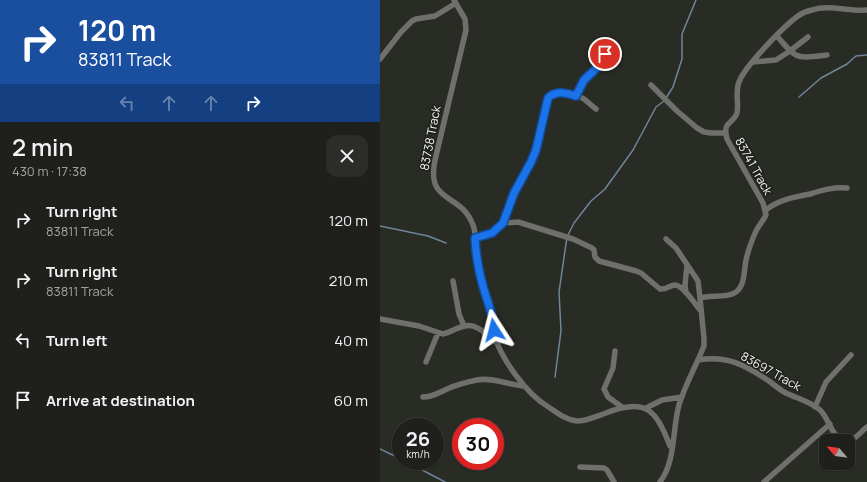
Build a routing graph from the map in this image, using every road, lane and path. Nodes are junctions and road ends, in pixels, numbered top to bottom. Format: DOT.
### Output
graph roads {
  1 [pos="455,1"];
  2 [pos="867,10"];
  3 [pos="777,36"];
  4 [pos="808,37"];
  5 [pos="790,51"];
  6 [pos="605,54"];
  7 [pos="827,55"];
  8 [pos="380,59"];
  9 [pos="753,62"];
  10 [pos="651,85"];
  11 [pos="578,97"];
  12 [pos="596,109"];
  13 [pos="725,133"];
  14 [pos="847,188"];
  15 [pos="766,210"];
  16 [pos="503,223"];
  17 [pos="475,238"];
  18 [pos="666,239"];
  19 [pos="687,264"];
  20 [pos="453,280"];
  21 [pos="686,293"];
  22 [pos="700,298"];
  23 [pos="700,310"];
  24 [pos="380,319"];
  25 [pos="464,326"];
  26 [pos="438,333"];
  27 [pos="498,344"];
  28 [pos="615,351"];
  29 [pos="851,355"];
  30 [pos="698,360"];
  31 [pos="426,362"];
  32 [pos="524,386"];
  33 [pos="423,397"];
  34 [pos="682,397"];
  35 [pos="622,407"];
  36 [pos="815,407"];
  37 [pos="646,408"];
  38 [pos="830,424"];
  39 [pos="867,427"];
  40 [pos="671,448"];
  41 [pos="580,467"];
  42 [pos="614,482"];
  43 [pos="660,482"];
  44 [pos="764,482"];
  1 -- 8 [label="street"];
  1 -- 17 [label="street, 83738 Track"];
  2 -- 3 [label="street, 83741 Track"];
  3 -- 5 [label="street"];
  3 -- 9 [label="street, 83741 Track"];
  4 -- 5 [label="street"];
  5 -- 7 [label="street"];
  5 -- 9 [label="street"];
  6 -- 11 [label="street"];
  9 -- 13 [label="street, 83741 Track"];
  10 -- 13 [label="street"];
  11 -- 12 [label="street"];
  11 -- 16 [label="street"];
  13 -- 15 [label="street, 83741 Track"];
  14 -- 15 [label="street"];
  15 -- 22 [label="street, 83741 Track"];
  16 -- 17 [label="street"];
  16 -- 21 [label="street"];
  17 -- 27 [label="street, 83738 Track"];
  18 -- 19 [label="street"];
  19 -- 21 [label="street"];
  19 -- 22 [label="street"];
  20 -- 25 [label="street"];
  21 -- 23 [label="street"];
  22 -- 23 [label="street"];
  23 -- 30 [label="street"];
  24 -- 26 [label="street"];
  25 -- 26 [label="street"];
  25 -- 27 [label="street"];
  26 -- 31 [label="street"];
  27 -- 32 [label="street, 83738 Track"];
  28 -- 35 [label="street"];
  29 -- 36 [label="street"];
  30 -- 34 [label="street"];
  30 -- 36 [label="street, 83697 Track"];
  32 -- 33 [label="street"];
  32 -- 35 [label="street, 83738 Track"];
  34 -- 37 [label="street"];
  34 -- 40 [label="street"];
  35 -- 37 [label="street, 83738 Track"];
  36 -- 38 [label="street, 83697 Track"];
  37 -- 40 [label="street"];
  38 -- 39 [label="street, 83697 Track"];
  38 -- 44 [label="street"];
  40 -- 43 [label="street"];
  41 -- 42 [label="street"];
}
